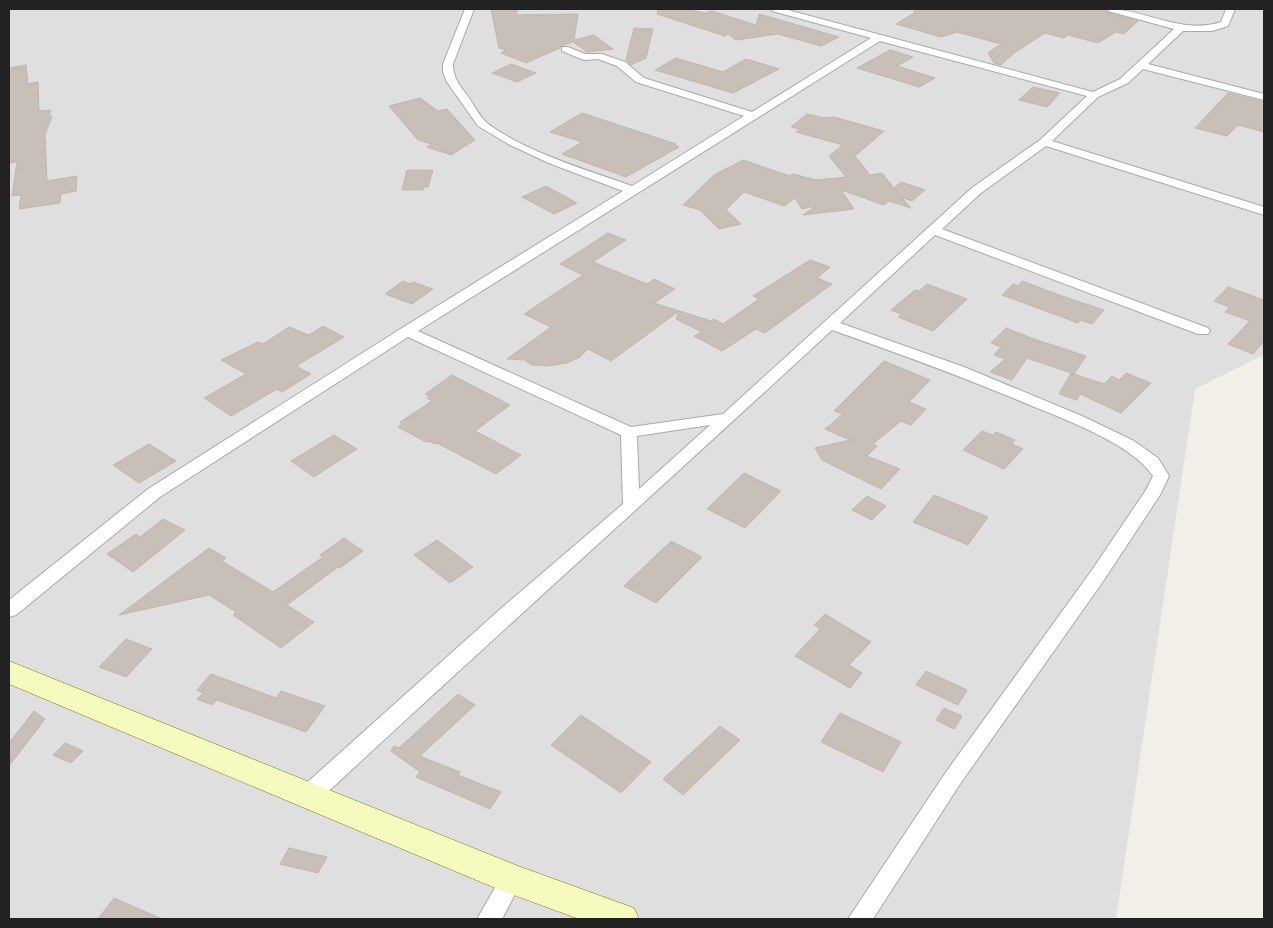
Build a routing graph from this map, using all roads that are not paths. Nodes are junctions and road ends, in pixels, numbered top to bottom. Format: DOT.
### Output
graph roads {
  1 [pos="469,9"];
  2 [pos="774,9"];
  3 [pos="1111,9"];
  4 [pos="1230,9"];
  5 [pos="1180,28"];
  6 [pos="878,38"];
  7 [pos="565,49"];
  8 [pos="1141,65"];
  9 [pos="1094,95"];
  10 [pos="1264,97"];
  11 [pos="751,115"];
  12 [pos="1044,142"];
  13 [pos="631,190"];
  14 [pos="1264,211"];
  15 [pos="934,230"];
  16 [pos="828,324"];
  17 [pos="407,331"];
  18 [pos="1203,331"];
  19 [pos="727,418"];
  20 [pos="629,432"];
  21 [pos="631,506"];
  22 [pos="9,610"];
  23 [pos="9,672"];
  24 [pos="309,795"];
  25 [pos="512,878"];
  26 [pos="489,919"];
  27 [pos="622,919"];
  28 [pos="860,919"];
  1 -- 13 [label="street"];
  2 -- 6 [label="street"];
  3 -- 5 [label="street"];
  4 -- 5 [label="street"];
  5 -- 8 [label="street"];
  6 -- 9 [label="street"];
  6 -- 11 [label="street"];
  7 -- 11 [label="street"];
  8 -- 9 [label="street"];
  8 -- 10 [label="street"];
  9 -- 12 [label="street"];
  11 -- 13 [label="street"];
  12 -- 14 [label="street"];
  12 -- 15 [label="street"];
  13 -- 17 [label="street"];
  15 -- 16 [label="street"];
  15 -- 18 [label="street"];
  16 -- 19 [label="street"];
  16 -- 28 [label="street"];
  17 -- 20 [label="street"];
  17 -- 22 [label="street"];
  19 -- 20 [label="street"];
  19 -- 21 [label="street"];
  20 -- 21 [label="street"];
  21 -- 24 [label="street"];
  23 -- 24 [label="street"];
  24 -- 25 [label="street"];
  25 -- 26 [label="street"];
  25 -- 27 [label="street"];
}
